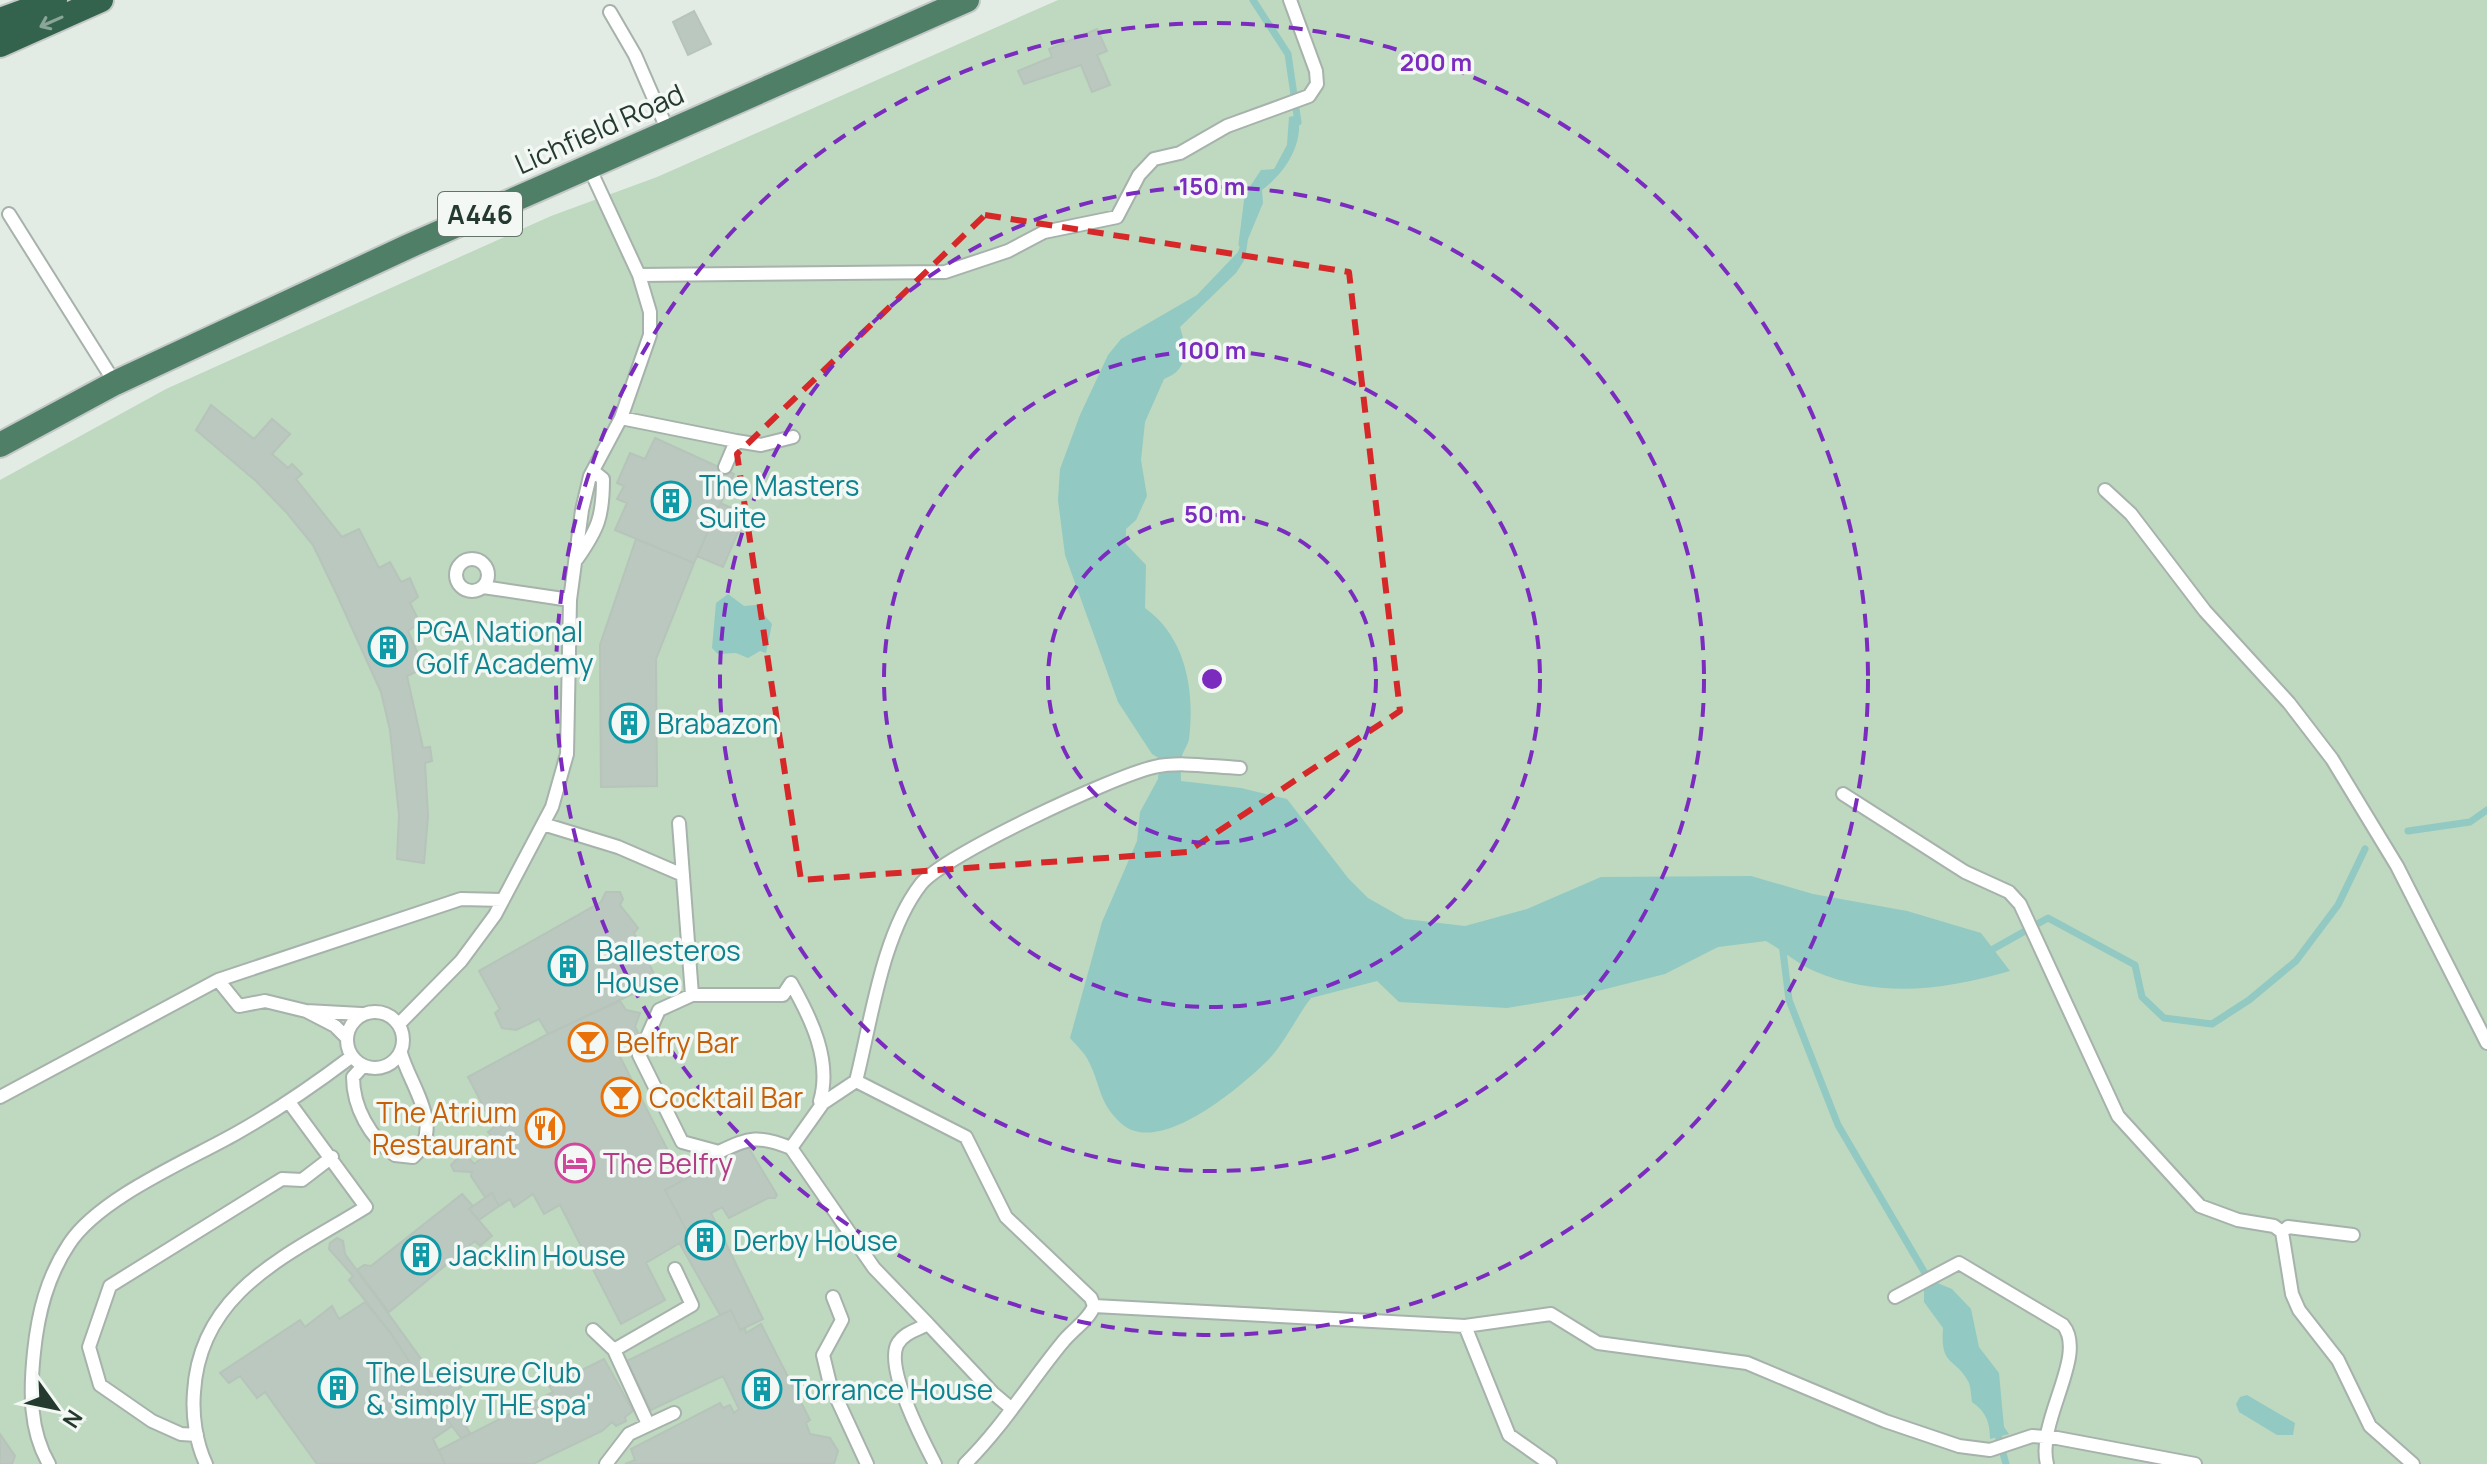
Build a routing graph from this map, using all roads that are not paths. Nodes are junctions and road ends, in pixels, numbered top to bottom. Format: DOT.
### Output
graph roads {
  1 [pos="55,0"];
  2 [pos="101,0"];
  3 [pos="967,0"];
  4 [pos="1290,0"];
  5 [pos="610,12"];
  6 [pos="0,20"];
  7 [pos="0,45"];
  8 [pos="668,131"];
  9 [pos="588,165"];
  10 [pos="9,214"];
  11 [pos="639,275"];
  12 [pos="115,383"];
  13 [pos="621,418"];
  14 [pos="793,437"];
  15 [pos="736,441"];
  16 [pos="0,445"];
  17 [pos="725,467"];
  18 [pos="593,471"];
  19 [pos="2105,490"];
  20 [pos="575,563"];
  21 [pos="483,587"];
  22 [pos="570,600"];
  23 [pos="1240,768"];
  24 [pos="1843,794"];
  25 [pos="679,823"];
  26 [pos="543,824"];
  27 [pos="683,875"];
  28 [pos="503,900"];
  29 [pos="691,973"];
  30 [pos="218,980"];
  31 [pos="710,994"];
  32 [pos="692,995"];
  33 [pos="306,1011"];
  34 [pos="362,1014"];
  35 [pos="399,1024"];
  36 [pos="346,1037"];
  37 [pos="2487,1043"];
  38 [pos="401,1053"];
  39 [pos="351,1057"];
  40 [pos="363,1066"];
  41 [pos="827,1078"];
  42 [pos="856,1081"];
  43 [pos="0,1097"];
  44 [pos="289,1102"];
  45 [pos="823,1103"];
  46 [pos="791,1148"];
  47 [pos="332,1157"];
  48 [pos="2281,1228"];
  49 [pos="2353,1235"];
  50 [pos="675,1269"];
  51 [pos="833,1297"];
  52 [pos="1895,1297"];
  53 [pos="1094,1306"];
  54 [pos="928,1324"];
  55 [pos="1465,1326"];
  56 [pos="593,1330"];
  57 [pos="614,1350"];
  58 [pos="1012,1409"];
  59 [pos="674,1413"];
  60 [pos="648,1424"];
  61 [pos="197,1435"];
  62 [pos="2044,1439"];
  63 [pos="49,1464"];
  64 [pos="206,1464"];
  65 [pos="606,1464"];
  66 [pos="867,1464"];
  67 [pos="875,1464"];
  68 [pos="935,1464"];
  69 [pos="965,1464"];
  70 [pos="1550,1464"];
  71 [pos="2047,1464"];
  72 [pos="2195,1464"];
  73 [pos="2413,1464"];
  1 -- 6 [label="highway"];
  2 -- 7 [label="highway, one-way"];
  3 -- 8 [label="highway, Lichfield Road / A446"];
  4 -- 11 [label="lane"];
  5 -- 8 [label="lane"];
  8 -- 9 [label="highway, Lichfield Road / A446"];
  9 -- 11 [label="lane"];
  9 -- 12 [label="highway, Lichfield Road / A446"];
  10 -- 12 [label="lane"];
  11 -- 13 [label="lane"];
  12 -- 16 [label="highway, Lichfield Road / A446"];
  13 -- 15 [label="lane"];
  13 -- 18 [label="lane"];
  14 -- 15 [label="lane"];
  15 -- 17 [label="lane"];
  18 -- 20 [label="lane"];
  18 -- 20 [label="lane"];
  19 -- 37 [label="lane"];
  20 -- 22 [label="lane"];
  21 -- 22 [label="lane"];
  22 -- 26 [label="lane"];
  23 -- 42 [label="lane"];
  24 -- 48 [label="lane"];
  25 -- 27 [label="lane"];
  26 -- 27 [label="lane"];
  26 -- 28 [label="lane"];
  27 -- 29 [label="lane"];
  28 -- 30 [label="lane"];
  28 -- 35 [label="lane"];
  29 -- 31 [label="lane"];
  29 -- 32 [label="lane"];
  30 -- 33 [label="lane"];
  30 -- 43 [label="lane"];
  31 -- 32 [label="lane"];
  31 -- 41 [label="lane"];
  32 -- 46 [label="lane"];
  33 -- 34 [label="lane"];
  33 -- 36 [label="lane"];
  34 -- 35 [label="lane"];
  34 -- 36 [label="lane"];
  35 -- 38 [label="lane"];
  36 -- 39 [label="lane"];
  38 -- 40 [label="lane"];
  38 -- 40 [label="lane"];
  39 -- 40 [label="lane"];
  39 -- 44 [label="lane"];
  41 -- 42 [label="lane"];
  41 -- 45 [label="lane"];
  42 -- 45 [label="lane"];
  42 -- 53 [label="lane"];
  44 -- 47 [label="lane"];
  44 -- 63 [label="lane"];
  45 -- 46 [label="lane"];
  46 -- 54 [label="lane"];
  47 -- 61 [label="lane"];
  47 -- 61 [label="lane"];
  48 -- 49 [label="lane"];
  48 -- 73 [label="lane"];
  50 -- 57 [label="lane"];
  51 -- 66 [label="lane"];
  52 -- 62 [label="lane"];
  53 -- 55 [label="lane"];
  53 -- 58 [label="lane"];
  54 -- 58 [label="lane"];
  54 -- 68 [label="lane"];
  55 -- 62 [label="lane"];
  55 -- 70 [label="lane"];
  56 -- 57 [label="lane"];
  57 -- 60 [label="lane"];
  58 -- 69 [label="lane"];
  59 -- 60 [label="lane"];
  60 -- 65 [label="lane"];
  61 -- 64 [label="lane"];
  62 -- 71 [label="lane"];
  62 -- 72 [label="lane"];
  66 -- 67 [label="lane"];
}
